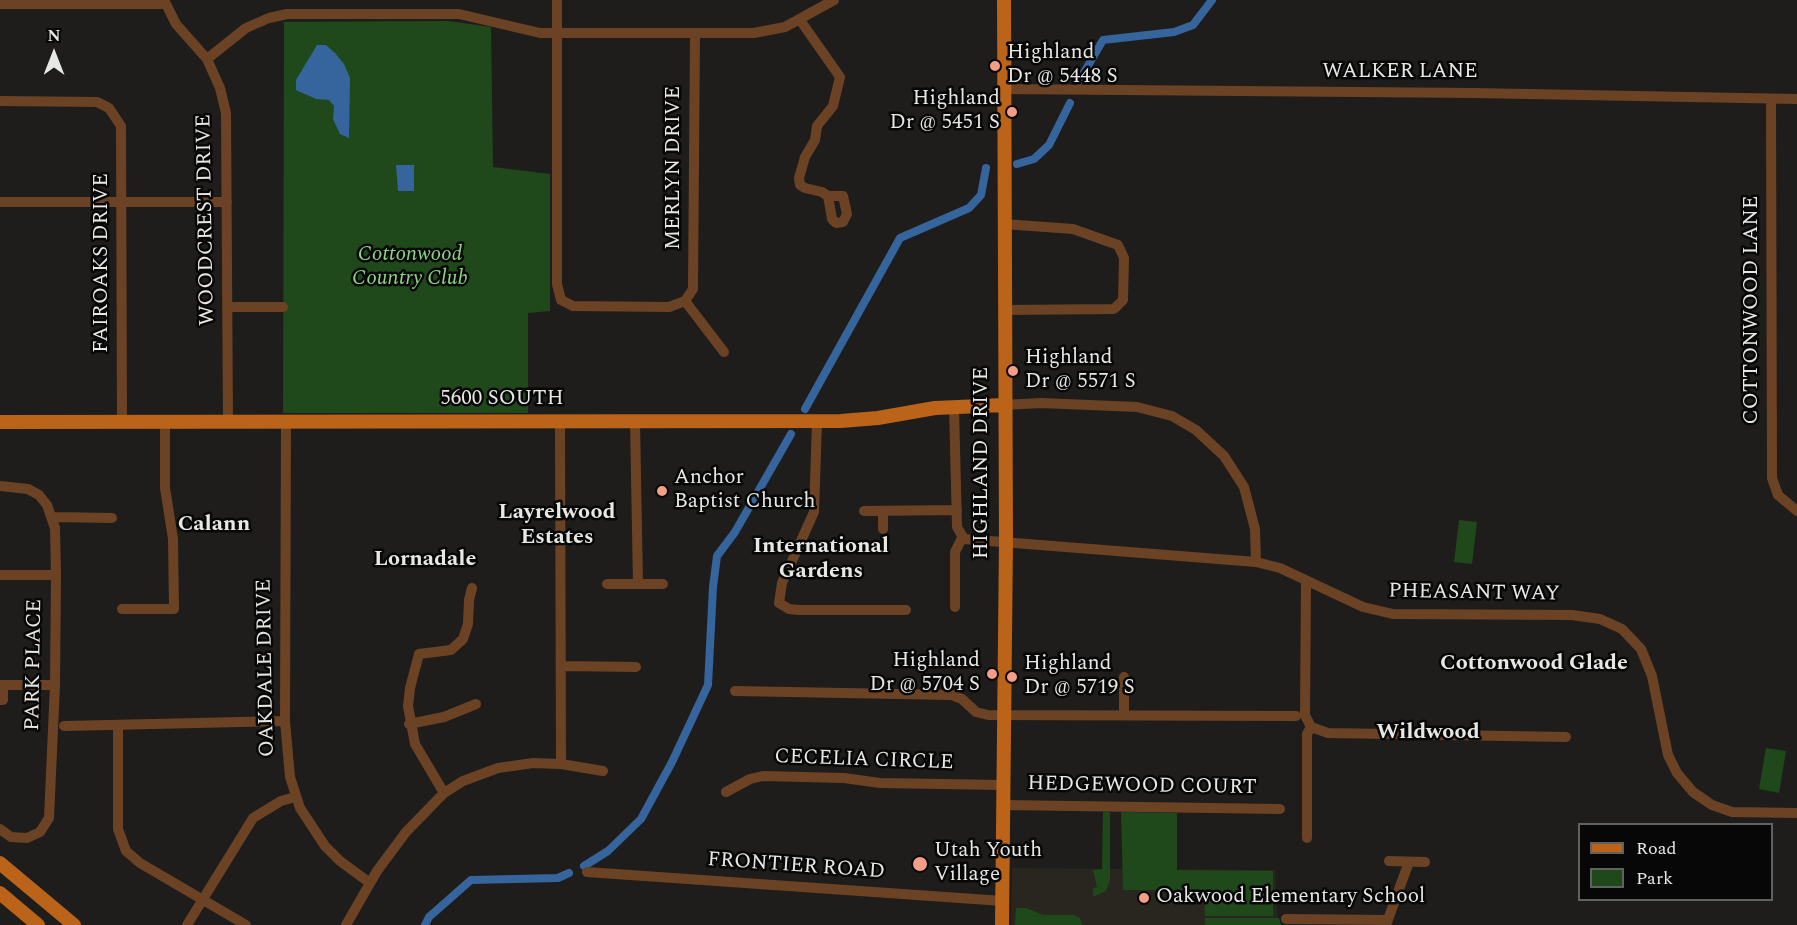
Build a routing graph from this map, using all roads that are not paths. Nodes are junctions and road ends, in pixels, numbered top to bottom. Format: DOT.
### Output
graph roads {
  1 [pos="557,0"];
  2 [pos="834,0"];
  3 [pos="1004,0"];
  4 [pos="165,2"];
  5 [pos="0,4"];
  6 [pos="800,20"];
  7 [pos="557,33"];
  8 [pos="695,33"];
  9 [pos="207,59"];
  10 [pos="1003,89"];
  11 [pos="1770,99"];
  12 [pos="1797,99"];
  13 [pos="0,101"];
  14 [pos="828,196"];
  15 [pos="0,201"];
  16 [pos="123,201"];
  17 [pos="227,202"];
  18 [pos="1004,224"];
  19 [pos="685,301"];
  20 [pos="228,306"];
  21 [pos="283,307"];
  22 [pos="1004,310"];
  23 [pos="724,352"];
  24 [pos="1004,405"];
  25 [pos="954,407"];
  26 [pos="122,421"];
  27 [pos="228,421"];
  28 [pos="286,421"];
  29 [pos="560,421"];
  30 [pos="635,421"];
  31 [pos="0,422"];
  32 [pos="165,422"];
  33 [pos="817,422"];
  34 [pos="0,486"];
  35 [pos="957,510"];
  36 [pos="864,511"];
  37 [pos="883,511"];
  38 [pos="1797,511"];
  39 [pos="53,517"];
  40 [pos="112,518"];
  41 [pos="882,529"];
  42 [pos="962,538"];
  43 [pos="1006,541"];
  44 [pos="1256,562"];
  45 [pos="56,575"];
  46 [pos="0,576"];
  47 [pos="1306,582"];
  48 [pos="607,584"];
  49 [pos="638,584"];
  50 [pos="663,584"];
  51 [pos="472,588"];
  52 [pos="955,607"];
  53 [pos="122,609"];
  54 [pos="906,610"];
  55 [pos="561,666"];
  56 [pos="636,667"];
  57 [pos="1124,676"];
  58 [pos="1,685"];
  59 [pos="55,685"];
  60 [pos="735,691"];
  61 [pos="0,700"];
  62 [pos="476,704"];
  63 [pos="1002,715"];
  64 [pos="1124,716"];
  65 [pos="1296,716"];
  66 [pos="285,721"];
  67 [pos="410,724"];
  68 [pos="118,725"];
  69 [pos="64,726"];
  70 [pos="1311,727"];
  71 [pos="1566,736"];
  72 [pos="561,764"];
  73 [pos="603,771"];
  74 [pos="1003,785"];
  75 [pos="726,792"];
  76 [pos="444,793"];
  77 [pos="295,797"];
  78 [pos="1003,805"];
  79 [pos="1280,809"];
  80 [pos="1797,813"];
  81 [pos="0,829"];
  82 [pos="1307,838"];
  83 [pos="1389,861"];
  84 [pos="1408,862"];
  85 [pos="1425,862"];
  86 [pos="0,863"];
  87 [pos="587,872"];
  88 [pos="370,883"];
  89 [pos="0,893"];
  90 [pos="202,900"];
  91 [pos="1003,901"];
  92 [pos="1286,919"];
  93 [pos="1387,922"];
  94 [pos="38,925"];
  95 [pos="74,925"];
  96 [pos="187,925"];
  97 [pos="246,925"];
  98 [pos="346,925"];
  99 [pos="1002,925"];
  1 -- 7 [label="street"];
  2 -- 6 [label="street"];
  3 -- 10 [label="main road, HIGHLAND DRIVE"];
  4 -- 5 [label="street"];
  4 -- 9 [label="street, WOODCREST DRIVE"];
  6 -- 8 [label="street"];
  6 -- 14 [label="street"];
  7 -- 8 [label="street"];
  7 -- 9 [label="street"];
  7 -- 19 [label="street"];
  8 -- 19 [label="street, MERLYN DRIVE"];
  9 -- 17 [label="street, WOODCREST DRIVE"];
  10 -- 11 [label="street, WALKER LANE"];
  10 -- 18 [label="main road, HIGHLAND DRIVE"];
  11 -- 12 [label="street, WALKER LANE"];
  11 -- 38 [label="street, COTTONWOOD LANE"];
  13 -- 16 [label="street, FAIROAKS DRIVE"];
  15 -- 16 [label="street"];
  16 -- 17 [label="street"];
  16 -- 26 [label="street, FAIROAKS DRIVE"];
  17 -- 20 [label="street, WOODCREST DRIVE"];
  18 -- 22 [label="main road, HIGHLAND DRIVE"];
  18 -- 22 [label="street"];
  19 -- 23 [label="street"];
  20 -- 21 [label="street"];
  20 -- 27 [label="street, WOODCREST DRIVE"];
  22 -- 24 [label="main road, HIGHLAND DRIVE"];
  24 -- 25 [label="main road, 5600 SOUTH"];
  24 -- 43 [label="main road, HIGHLAND DRIVE"];
  24 -- 44 [label="street"];
  25 -- 33 [label="main road, 5600 SOUTH"];
  25 -- 35 [label="street"];
  26 -- 31 [label="main road, 5600 SOUTH"];
  26 -- 32 [label="main road, 5600 SOUTH"];
  27 -- 28 [label="main road, 5600 SOUTH"];
  27 -- 32 [label="main road, 5600 SOUTH"];
  28 -- 29 [label="main road, 5600 SOUTH"];
  28 -- 66 [label="street, OAKDALE DRIVE"];
  29 -- 30 [label="main road, 5600 SOUTH"];
  29 -- 55 [label="street"];
  30 -- 33 [label="main road, 5600 SOUTH"];
  30 -- 49 [label="street"];
  32 -- 53 [label="street"];
  33 -- 54 [label="street"];
  34 -- 39 [label="street"];
  35 -- 37 [label="street"];
  35 -- 42 [label="street"];
  36 -- 37 [label="street"];
  37 -- 41 [label="street"];
  39 -- 40 [label="street"];
  39 -- 45 [label="street, PARK PLACE"];
  42 -- 43 [label="street, PHEASANT WAY"];
  42 -- 52 [label="street"];
  43 -- 44 [label="street, PHEASANT WAY"];
  43 -- 63 [label="main road, HIGHLAND DRIVE"];
  44 -- 47 [label="street, PHEASANT WAY"];
  45 -- 46 [label="street"];
  45 -- 59 [label="street, PARK PLACE"];
  47 -- 70 [label="street"];
  47 -- 80 [label="street, PHEASANT WAY"];
  48 -- 49 [label="street"];
  49 -- 50 [label="street"];
  51 -- 67 [label="street"];
  55 -- 56 [label="street"];
  55 -- 72 [label="street"];
  57 -- 64 [label="street"];
  58 -- 59 [label="street"];
  58 -- 61 [label="street"];
  59 -- 81 [label="street, PARK PLACE"];
  60 -- 63 [label="street"];
  62 -- 67 [label="street"];
  63 -- 64 [label="street"];
  63 -- 74 [label="main road, HIGHLAND DRIVE"];
  64 -- 65 [label="street"];
  66 -- 68 [label="street"];
  66 -- 77 [label="street, OAKDALE DRIVE"];
  67 -- 76 [label="street"];
  68 -- 69 [label="street"];
  68 -- 90 [label="street"];
  70 -- 71 [label="street"];
  70 -- 82 [label="street"];
  72 -- 73 [label="street"];
  72 -- 76 [label="street"];
  74 -- 75 [label="street, CECELIA CIRCLE"];
  74 -- 78 [label="main road, HIGHLAND DRIVE"];
  76 -- 88 [label="street"];
  77 -- 88 [label="street, OAKDALE DRIVE"];
  77 -- 90 [label="street"];
  78 -- 79 [label="street, HEDGEWOOD COURT"];
  78 -- 91 [label="main road, HIGHLAND DRIVE"];
  83 -- 84 [label="street"];
  84 -- 85 [label="street"];
  84 -- 93 [label="street"];
  86 -- 95 [label="main road"];
  87 -- 91 [label="street, FRONTIER ROAD"];
  88 -- 98 [label="street"];
  89 -- 94 [label="main road"];
  90 -- 96 [label="street"];
  90 -- 97 [label="street"];
  91 -- 99 [label="main road, HIGHLAND DRIVE"];
  92 -- 93 [label="street"];
}
